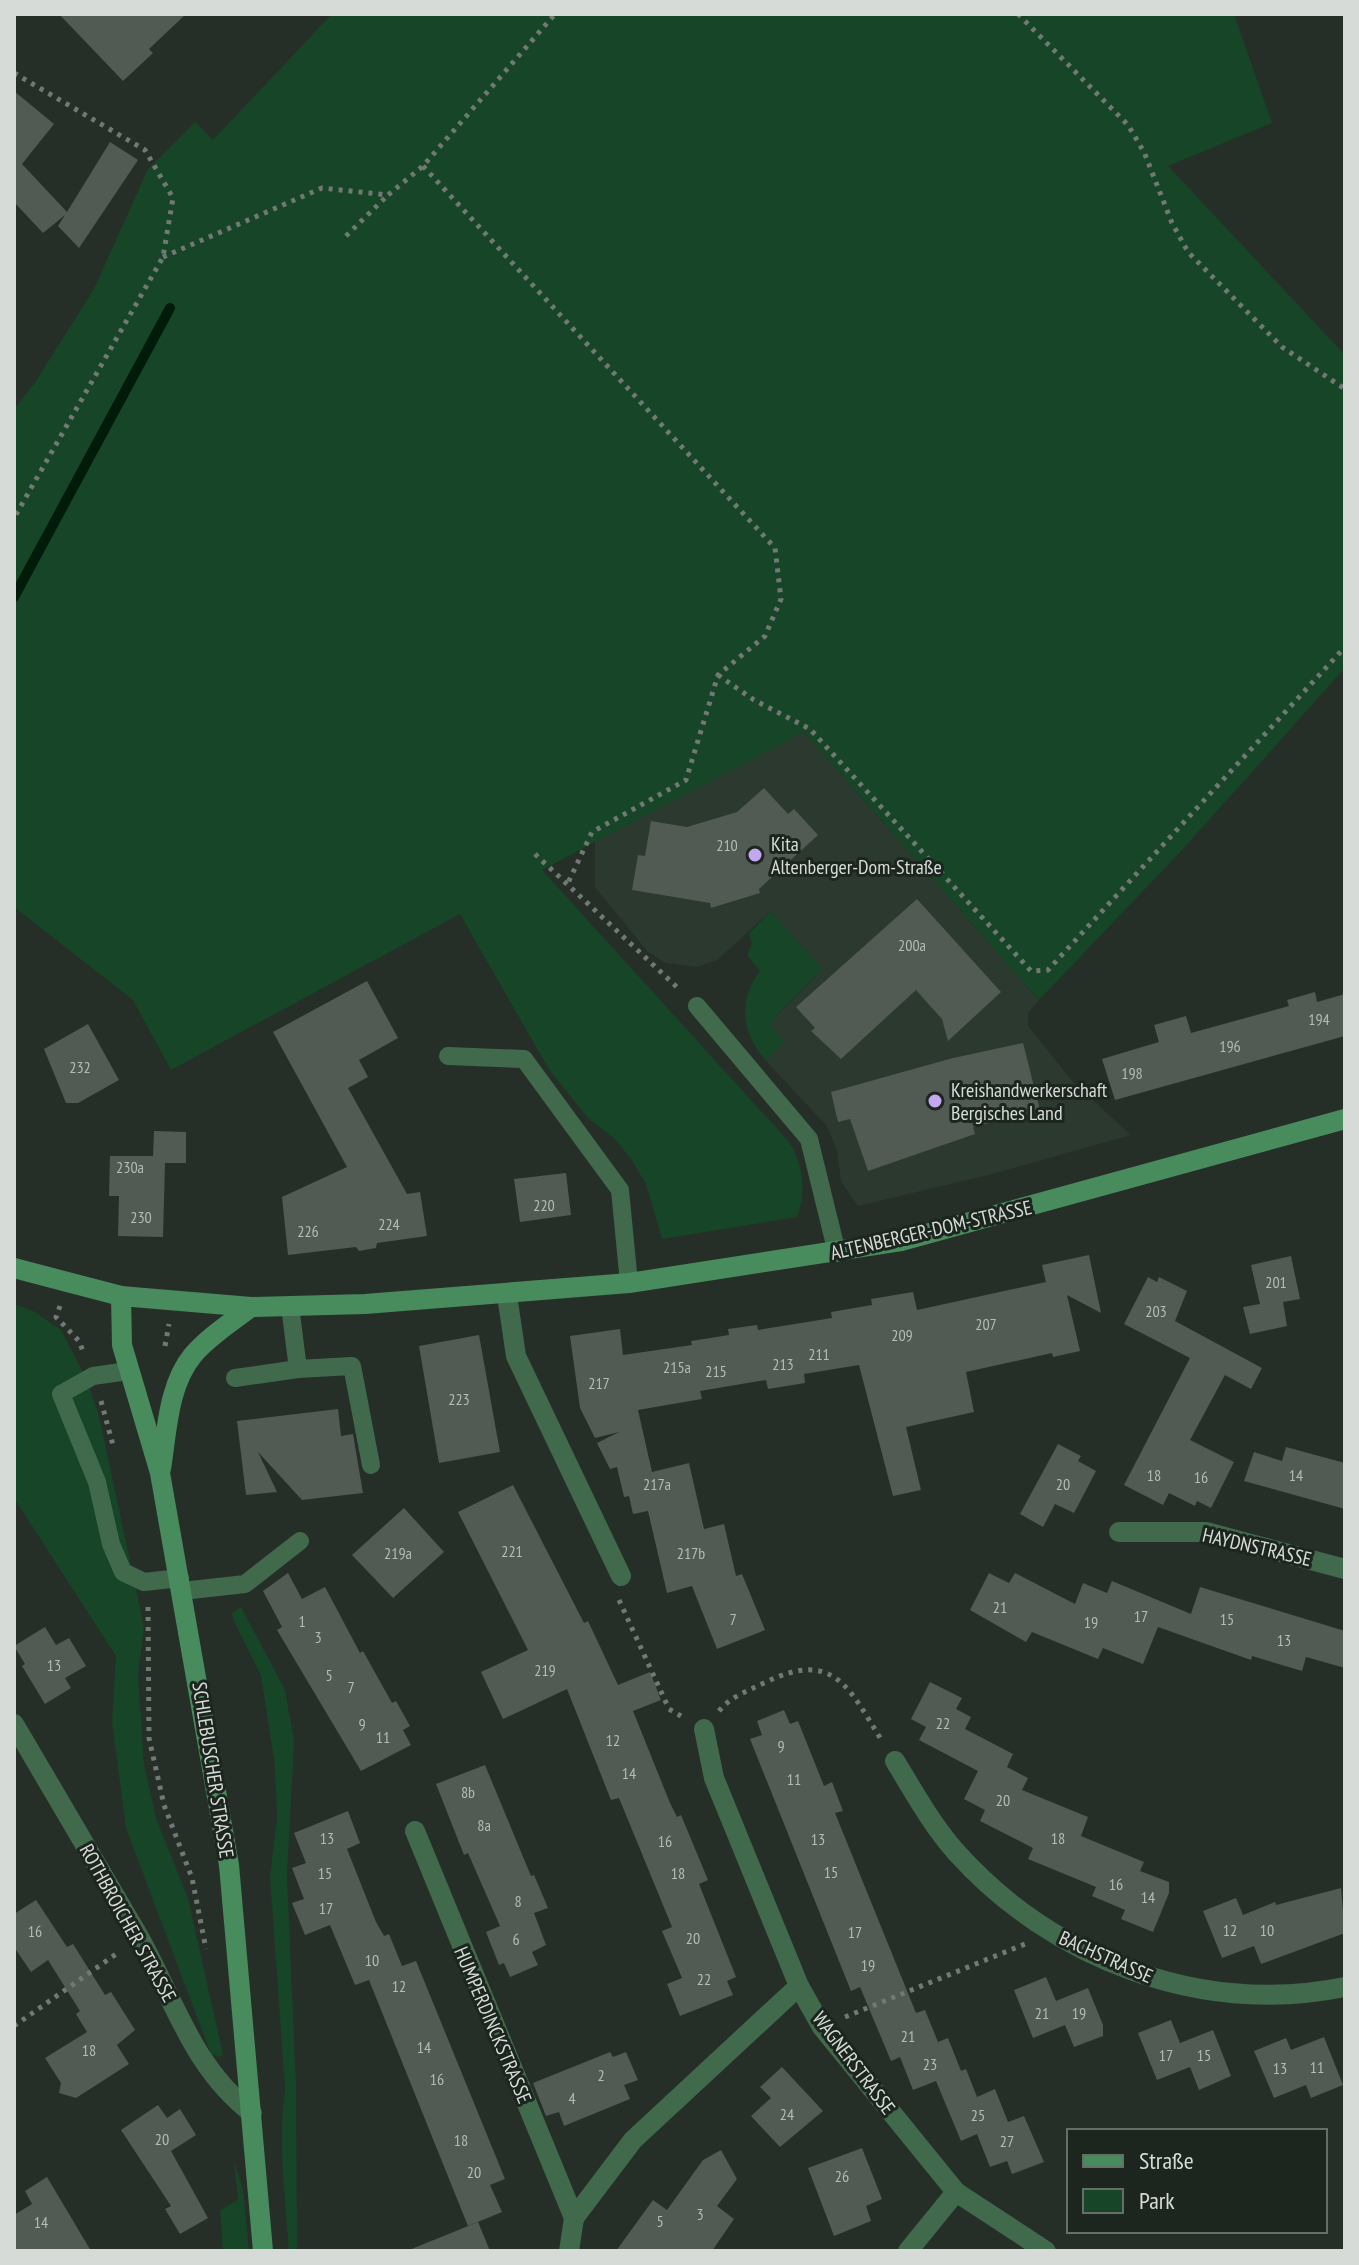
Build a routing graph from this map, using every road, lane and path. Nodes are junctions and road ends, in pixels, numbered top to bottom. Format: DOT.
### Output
graph roads {
  1 [pos="555,14"];
  2 [pos="1018,14"];
  3 [pos="14,73"];
  4 [pos="423,166"];
  5 [pos="388,195"];
  6 [pos="346,236"];
  7 [pos="163,257"];
  8 [pos="1345,389"];
  9 [pos="14,518"];
  10 [pos="1345,647"];
  11 [pos="718,675"];
  12 [pos="535,854"];
  13 [pos="567,885"];
  14 [pos="697,1006"];
  15 [pos="448,1056"];
  16 [pos="1345,1119"];
  17 [pos="837,1253"];
  18 [pos="14,1268"];
  19 [pos="629,1283"];
  20 [pos="507,1295"];
  21 [pos="121,1296"];
  22 [pos="290,1306"];
  23 [pos="251,1307"];
  24 [pos="298,1369"];
  25 [pos="128,1371"];
  26 [pos="235,1378"];
  27 [pos="371,1465"];
  28 [pos="160,1473"];
  29 [pos="1119,1532"];
  30 [pos="300,1541"];
  31 [pos="1345,1569"];
  32 [pos="621,1576"];
  33 [pos="181,1584"];
  34 [pos="14,1724"];
  35 [pos="704,1729"];
  36 [pos="149,1738"];
  37 [pos="895,1761"];
  38 [pos="164,1805"];
  39 [pos="415,1831"];
  40 [pos="1052,1933"];
  41 [pos="139,1938"];
  42 [pos="799,1986"];
  43 [pos="1345,1987"];
  44 [pos="14,2026"];
  45 [pos="822,2027"];
  46 [pos="252,2113"];
  47 [pos="956,2192"];
  48 [pos="574,2218"];
  49 [pos="263,2251"];
  50 [pos="569,2251"];
  51 [pos="908,2251"];
  52 [pos="1046,2251"];
  1 -- 4 [label="path"];
  2 -- 8 [label="path"];
  3 -- 7 [label="path"];
  4 -- 5 [label="path"];
  4 -- 11 [label="path"];
  5 -- 6 [label="path"];
  5 -- 7 [label="path"];
  7 -- 9 [label="path"];
  10 -- 11 [label="path"];
  11 -- 13 [label="path"];
  12 -- 13 [label="path"];
  13 -- 14 [label="path"];
  14 -- 17 [label="lane"];
  15 -- 19 [label="lane"];
  16 -- 17 [label="main road, ALTENBERGER-DOM-STRASSE"];
  17 -- 19 [label="main road, ALTENBERGER-DOM-STRASSE"];
  18 -- 21 [label="main road, ALTENBERGER-DOM-STRASSE"];
  19 -- 20 [label="main road, ALTENBERGER-DOM-STRASSE"];
  20 -- 22 [label="main road, ALTENBERGER-DOM-STRASSE"];
  20 -- 32 [label="street"];
  21 -- 23 [label="main road, ALTENBERGER-DOM-STRASSE"];
  21 -- 25 [label="main road, SCHLEBUSCHER STRASSE"];
  22 -- 23 [label="main road, ALTENBERGER-DOM-STRASSE"];
  22 -- 24 [label="lane"];
  23 -- 28 [label="main road"];
  24 -- 26 [label="lane"];
  24 -- 27 [label="lane"];
  25 -- 28 [label="main road, SCHLEBUSCHER STRASSE"];
  25 -- 33 [label="lane"];
  28 -- 33 [label="main road, SCHLEBUSCHER STRASSE"];
  29 -- 31 [label="street, HAYDNSTRASSE"];
  30 -- 33 [label="lane"];
  32 -- 35 [label="path"];
  33 -- 46 [label="main road, SCHLEBUSCHER STRASSE"];
  34 -- 41 [label="street, ROTHBROICHER STRASSE"];
  35 -- 37 [label="path"];
  35 -- 42 [label="street, WAGNERSTRASSE"];
  36 -- 38 [label="path"];
  37 -- 40 [label="street, BACHSTRASSE"];
  39 -- 48 [label="street, HUMPERDINCKSTRASSE"];
  40 -- 43 [label="street, BACHSTRASSE"];
  40 -- 45 [label="path"];
  41 -- 44 [label="path"];
  41 -- 46 [label="street, ROTHBROICHER STRASSE"];
  42 -- 45 [label="street, WAGNERSTRASSE"];
  42 -- 48 [label="street"];
  45 -- 47 [label="street, WAGNERSTRASSE"];
  46 -- 49 [label="main road, SCHLEBUSCHER STRASSE"];
  47 -- 51 [label="street"];
  47 -- 52 [label="street, WAGNERSTRASSE"];
  48 -- 50 [label="street"];
}
